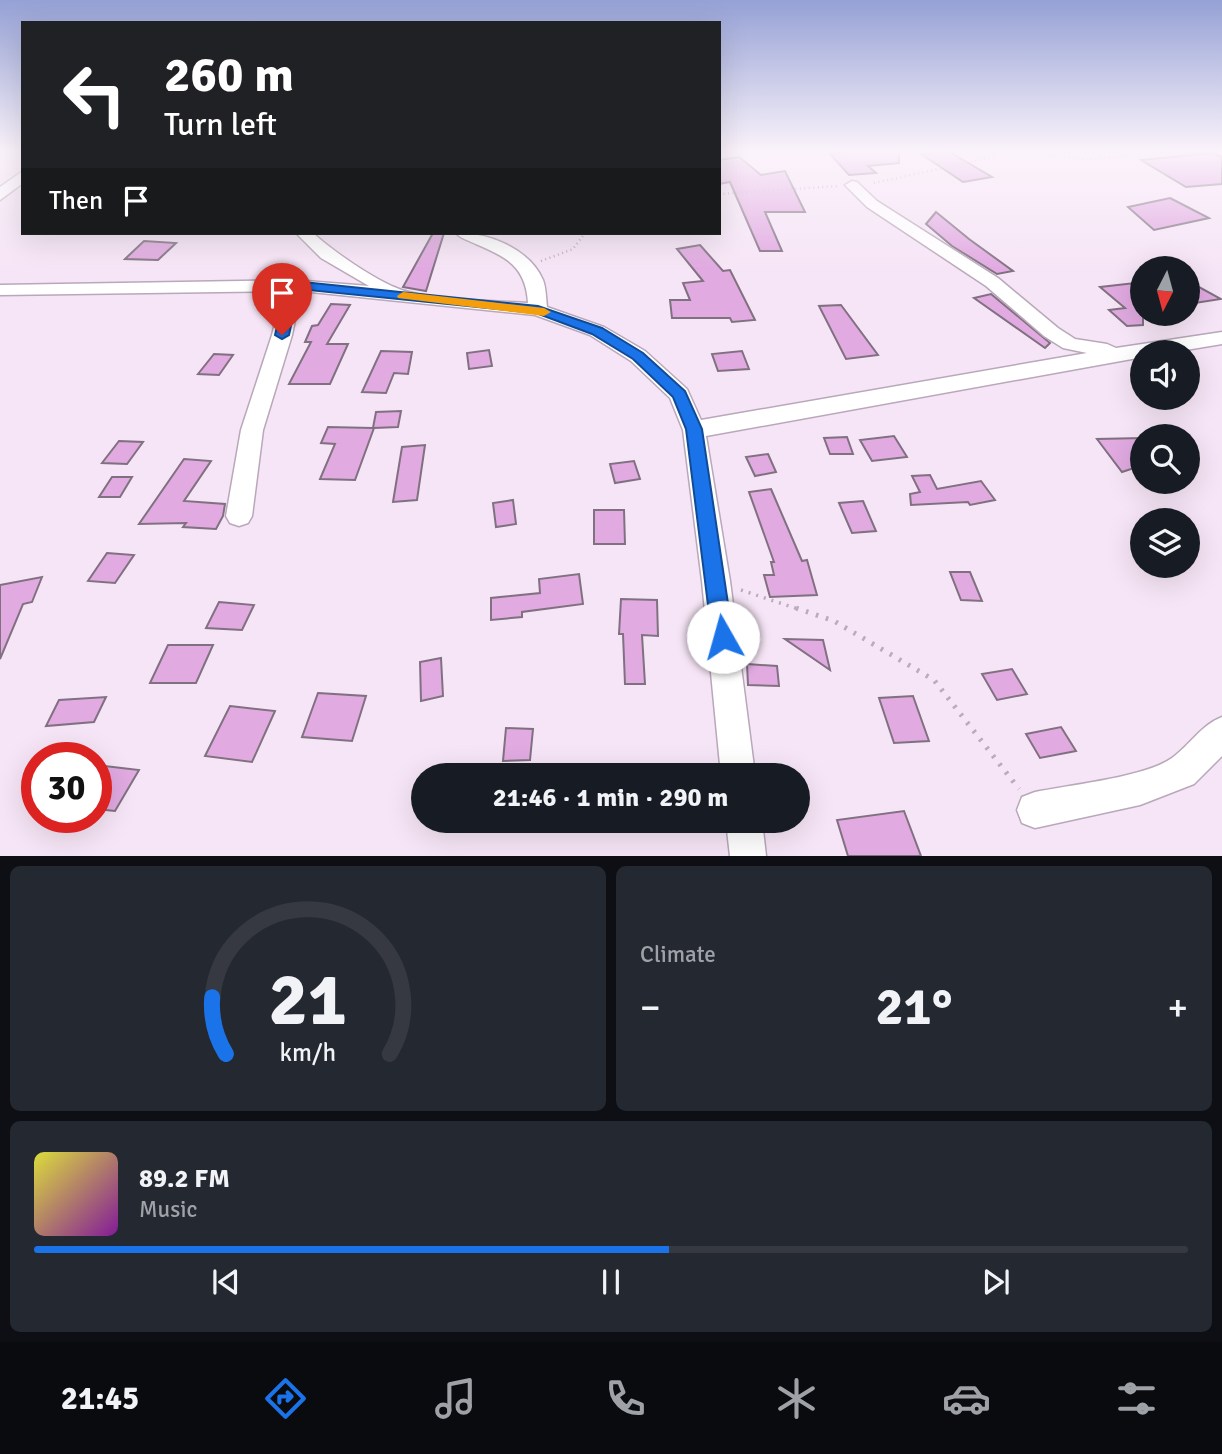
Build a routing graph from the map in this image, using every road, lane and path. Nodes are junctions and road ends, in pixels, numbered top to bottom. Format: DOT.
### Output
graph roads {
  1 [pos="764,191"];
  2 [pos="858,191"];
  3 [pos="721,194"];
  4 [pos="306,235"];
  5 [pos="468,235"];
  6 [pos="583,235"];
  7 [pos="526,267"];
  8 [pos="293,285"];
  9 [pos="0,290"];
  10 [pos="396,294"];
  11 [pos="538,310"];
  12 [pos="1222,338"];
  13 [pos="1125,353"];
  14 [pos="694,429"];
  15 [pos="239,516"];
  16 [pos="716,581"];
  17 [pos="1222,733"];
  18 [pos="737,763"];
  19 [pos="1035,810"];
  20 [pos="745,833"];
  21 [pos="748,856"];
  1 -- 3 [label="path"];
  2 -- 13 [label="street"];
  4 -- 10 [label="street"];
  5 -- 7 [label="street"];
  6 -- 7 [label="path"];
  7 -- 11 [label="street"];
  8 -- 9 [label="street"];
  8 -- 10 [label="street"];
  8 -- 15 [label="street"];
  10 -- 11 [label="street"];
  11 -- 14 [label="street"];
  12 -- 13 [label="street"];
  13 -- 14 [label="street"];
  14 -- 16 [label="street"];
  16 -- 18 [label="street"];
  16 -- 19 [label="path"];
  17 -- 19 [label="street"];
  20 -- 21 [label="street"];
}
